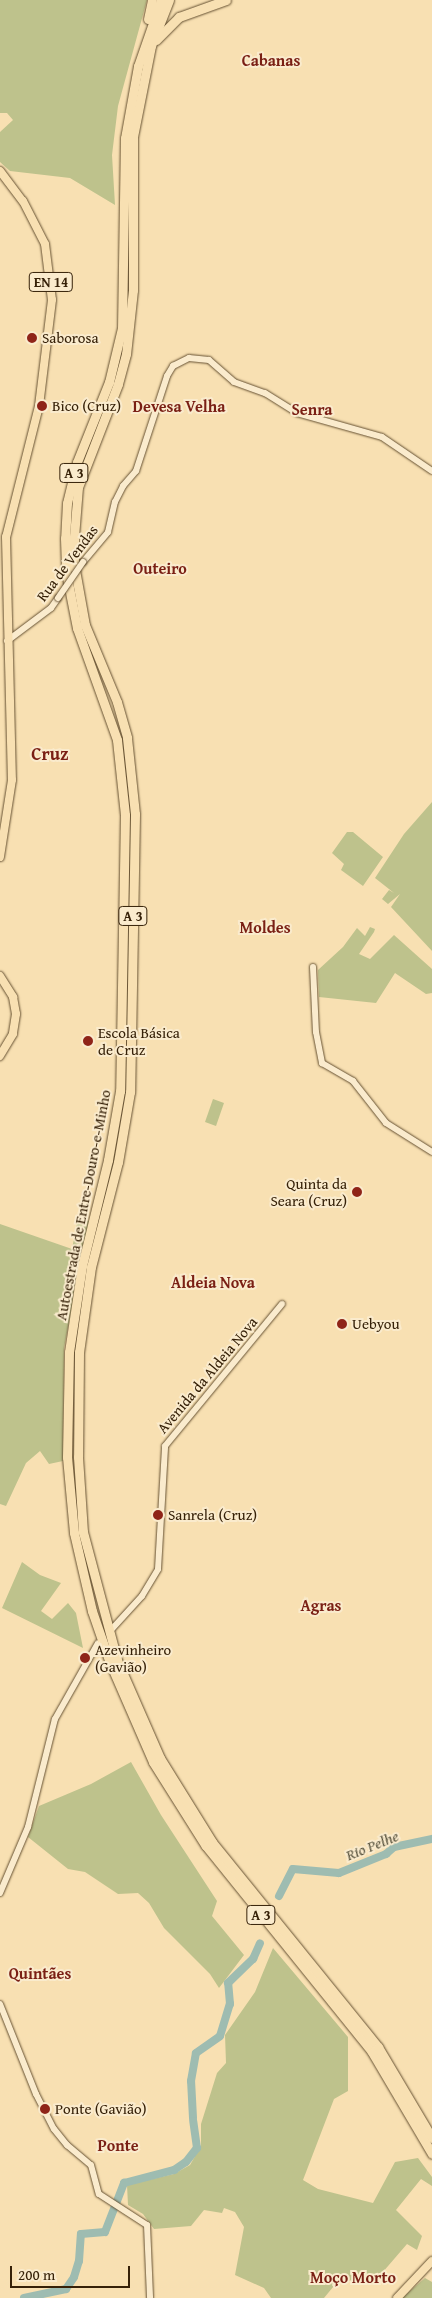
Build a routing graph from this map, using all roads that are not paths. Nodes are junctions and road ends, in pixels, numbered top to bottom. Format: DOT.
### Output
graph roads {
  1 [pos="152,0"];
  2 [pos="161,0"];
  3 [pos="169,0"];
  4 [pos="226,0"];
  5 [pos="148,44"];
  6 [pos="0,171"];
  7 [pos="432,472"];
  8 [pos="7,637"];
  9 [pos="0,857"];
  10 [pos="314,967"];
  11 [pos="0,976"];
  12 [pos="0,1056"];
  13 [pos="432,1152"];
  14 [pos="282,1304"];
  15 [pos="111,1630"];
  16 [pos="98,1643"];
  17 [pos="0,1893"];
  18 [pos="0,2004"];
  19 [pos="432,2138"];
  20 [pos="432,2154"];
  21 [pos="432,2261"];
  22 [pos="150,2298"];
  23 [pos="397,2298"];
  1 -- 5 [label="highway, A 3"];
  2 -- 5 [label="highway, Autoestrada de Entre-Douro-e-Minho / A 3"];
  3 -- 5 [label="highway, Autoestrada de Entre-Douro-e-Minho / A 3"];
  4 -- 5 [label="highway"];
  5 -- 19 [label="highway, Autoestrada de Entre-Douro-e-Minho / A 3"];
  5 -- 20 [label="highway, Autoestrada de Entre-Douro-e-Minho / A 3"];
  6 -- 8 [label="main road, EN 14"];
  7 -- 8 [label="street, Rua de Vendas, bridge"];
  8 -- 9 [label="main road, EN 14"];
  10 -- 13 [label="street"];
  11 -- 12 [label="main road"];
  14 -- 15 [label="street, Avenida da Aldeia Nova"];
  16 -- 17 [label="street"];
  18 -- 22 [label="street"];
  21 -- 23 [label="main road"];
}
